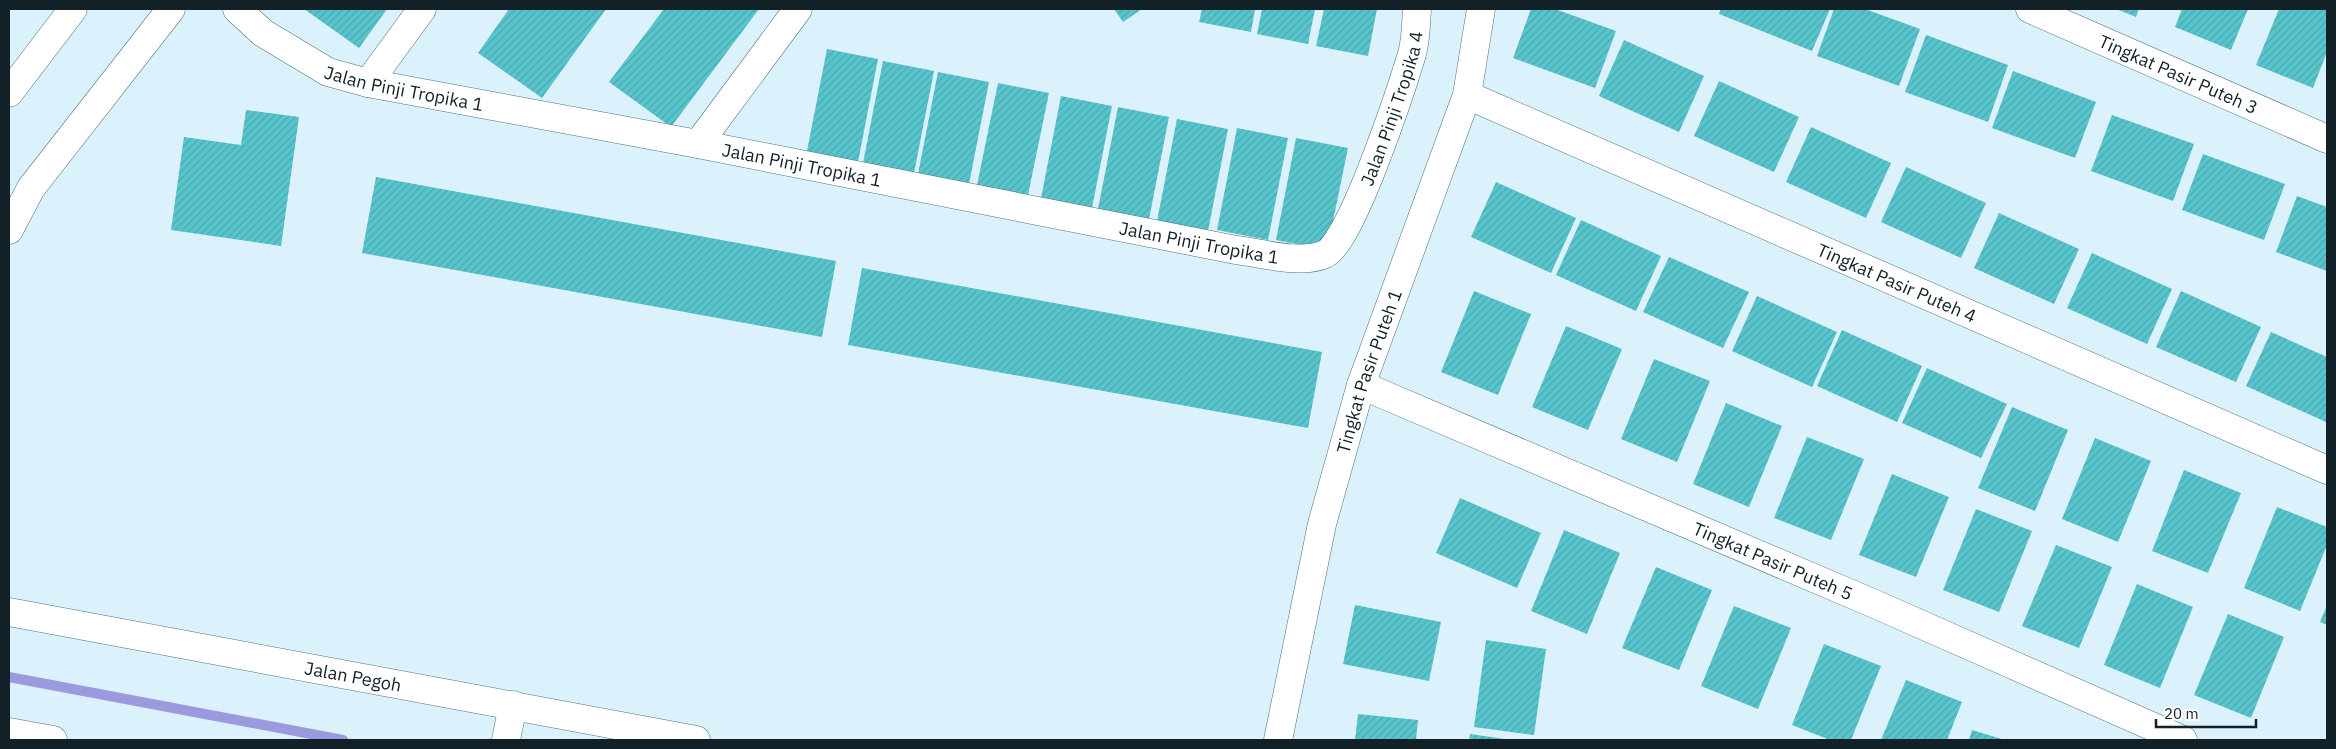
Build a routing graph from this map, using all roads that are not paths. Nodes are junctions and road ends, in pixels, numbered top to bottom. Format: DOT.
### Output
graph roads {
  1 [pos="73,9"];
  2 [pos="171,9"];
  3 [pos="237,9"];
  4 [pos="422,9"];
  5 [pos="798,9"];
  6 [pos="1417,9"];
  7 [pos="1480,9"];
  8 [pos="2030,9"];
  9 [pos="368,83"];
  10 [pos="9,93"];
  11 [pos="1467,95"];
  12 [pos="2327,139"];
  13 [pos="698,144"];
  14 [pos="1358,206"];
  15 [pos="9,230"];
  16 [pos="1361,385"];
  17 [pos="2327,470"];
  18 [pos="9,612"];
  19 [pos="513,705"];
  20 [pos="9,732"];
  21 [pos="53,740"];
  22 [pos="506,740"];
  23 [pos="696,740"];
  24 [pos="1278,740"];
  25 [pos="2182,740"];
  1 -- 10 [label="street"];
  2 -- 15 [label="street"];
  3 -- 9 [label="street, Jalan Pinji Tropika 1"];
  4 -- 9 [label="street"];
  5 -- 13 [label="street"];
  6 -- 14 [label="street, Jalan Pinji Tropika 4"];
  7 -- 11 [label="street, Tingkat Pasir Puteh 1"];
  8 -- 12 [label="street, Tingkat Pasir Puteh 3"];
  9 -- 13 [label="street, Jalan Pinji Tropika 1"];
  11 -- 16 [label="street, Tingkat Pasir Puteh 1"];
  11 -- 17 [label="street, Tingkat Pasir Puteh 4"];
  13 -- 14 [label="street, Jalan Pinji Tropika 1"];
  16 -- 24 [label="street, Tingkat Pasir Puteh 1"];
  16 -- 25 [label="street, Tingkat Pasir Puteh 5"];
  18 -- 19 [label="street, Jalan Pegoh"];
  19 -- 22 [label="street"];
  19 -- 23 [label="street, Jalan Pegoh"];
  20 -- 21 [label="street"];
}
